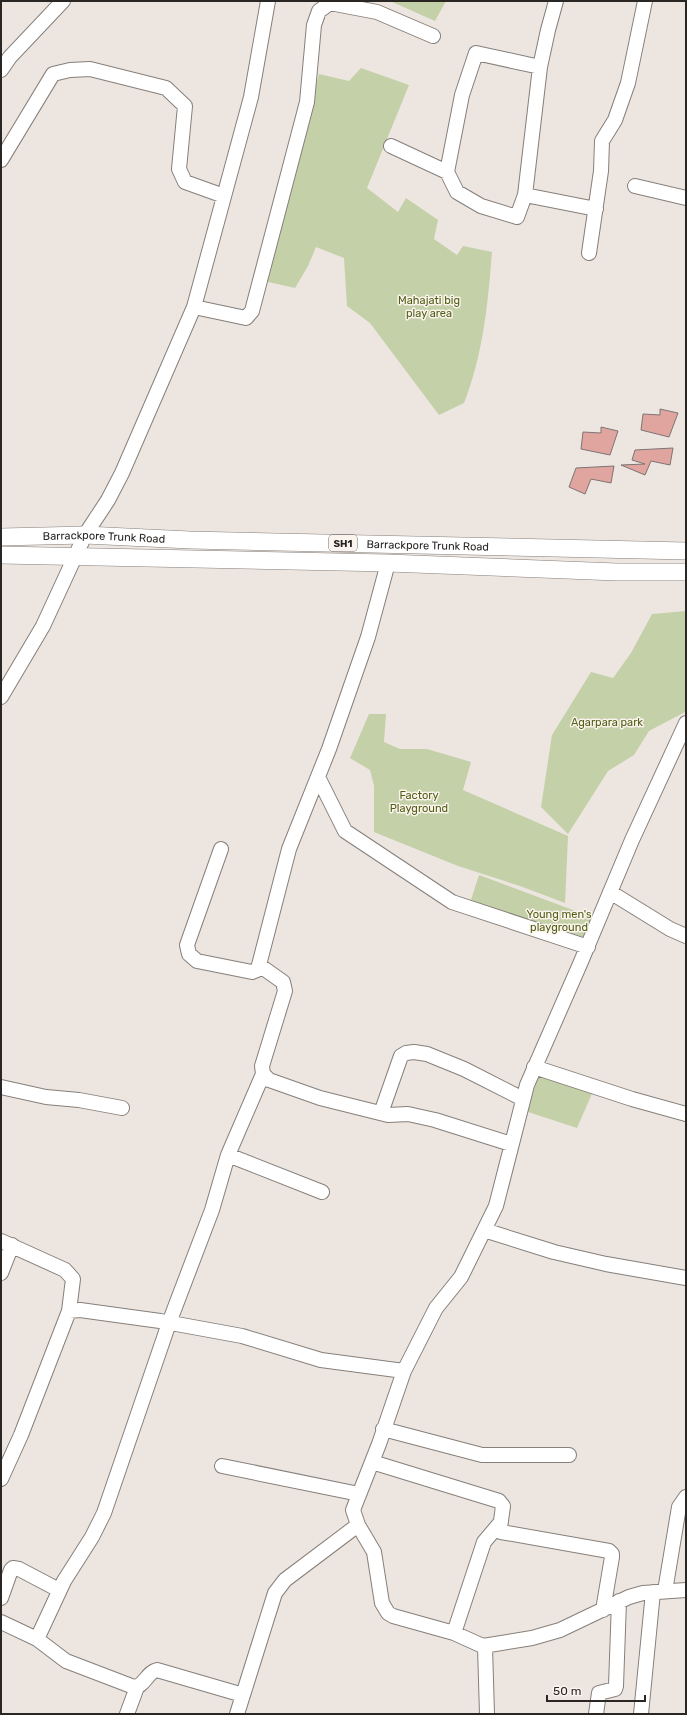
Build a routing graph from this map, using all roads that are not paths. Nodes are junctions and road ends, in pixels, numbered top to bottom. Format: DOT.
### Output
graph roads {
  1 [pos="63,1"];
  2 [pos="268,1"];
  3 [pos="556,1"];
  4 [pos="645,1"];
  5 [pos="330,2"];
  6 [pos="433,36"];
  7 [pos="540,67"];
  8 [pos="1,70"];
  9 [pos="391,146"];
  10 [pos="1,160"];
  11 [pos="447,172"];
  12 [pos="635,186"];
  13 [pos="525,195"];
  14 [pos="224,196"];
  15 [pos="686,198"];
  16 [pos="596,209"];
  17 [pos="589,253"];
  18 [pos="194,307"];
  19 [pos="85,535"];
  20 [pos="1,537"];
  21 [pos="686,552"];
  22 [pos="1,555"];
  23 [pos="75,557"];
  24 [pos="388,563"];
  25 [pos="686,572"];
  26 [pos="1,697"];
  27 [pos="686,723"];
  28 [pos="318,777"];
  29 [pos="221,849"];
  30 [pos="610,892"];
  31 [pos="686,936"];
  32 [pos="588,947"];
  33 [pos="260,965"];
  34 [pos="534,1067"];
  35 [pos="263,1074"];
  36 [pos="1,1087"];
  37 [pos="523,1099"];
  38 [pos="122,1108"];
  39 [pos="381,1113"];
  40 [pos="686,1114"];
  41 [pos="511,1144"];
  42 [pos="228,1156"];
  43 [pos="322,1192"];
  44 [pos="484,1230"];
  45 [pos="6,1243"];
  46 [pos="1,1273"];
  47 [pos="686,1278"];
  48 [pos="69,1311"];
  49 [pos="170,1323"];
  50 [pos="404,1370"];
  51 [pos="383,1429"];
  52 [pos="569,1455"];
  53 [pos="372,1462"];
  54 [pos="222,1466"];
  55 [pos="1,1479"];
  56 [pos="359,1494"];
  57 [pos="686,1497"];
  58 [pos="500,1522"];
  59 [pos="358,1525"];
  60 [pos="59,1590"];
  61 [pos="686,1590"];
  62 [pos="659,1592"];
  63 [pos="1,1598"];
  64 [pos="619,1601"];
  65 [pos="603,1610"];
  66 [pos="1,1622"];
  67 [pos="454,1633"];
  68 [pos="37,1639"];
  69 [pos="483,1646"];
  70 [pos="137,1687"];
  71 [pos="243,1696"];
  72 [pos="127,1714"];
  73 [pos="237,1714"];
  74 [pos="487,1714"];
  75 [pos="596,1714"];
  76 [pos="641,1714"];
  1 -- 8 [label="street"];
  2 -- 14 [label="street"];
  3 -- 7 [label="street"];
  4 -- 16 [label="street"];
  5 -- 6 [label="street"];
  5 -- 18 [label="street"];
  7 -- 11 [label="street"];
  7 -- 13 [label="street"];
  9 -- 11 [label="street"];
  10 -- 14 [label="street"];
  11 -- 13 [label="street"];
  12 -- 15 [label="street"];
  13 -- 16 [label="street"];
  14 -- 18 [label="street"];
  16 -- 17 [label="street"];
  18 -- 19 [label="street"];
  19 -- 20 [label="main road, Barrackpore Trunk Road / SH1"];
  19 -- 21 [label="main road, Barrackpore Trunk Road / SH1"];
  19 -- 23 [label="street"];
  22 -- 23 [label="main road, Barrackpore Trunk Road / SH1"];
  23 -- 24 [label="main road, Barrackpore Trunk Road / SH1"];
  23 -- 26 [label="street"];
  24 -- 25 [label="main road, Barrackpore Trunk Road / SH1"];
  24 -- 28 [label="street"];
  27 -- 30 [label="street"];
  28 -- 32 [label="street"];
  28 -- 33 [label="street"];
  29 -- 33 [label="street"];
  30 -- 31 [label="street"];
  30 -- 32 [label="street"];
  32 -- 34 [label="street"];
  33 -- 35 [label="street"];
  34 -- 37 [label="street"];
  34 -- 40 [label="street"];
  35 -- 39 [label="street"];
  35 -- 42 [label="street"];
  36 -- 38 [label="street"];
  37 -- 39 [label="street"];
  37 -- 41 [label="street"];
  39 -- 41 [label="street"];
  41 -- 44 [label="street"];
  42 -- 43 [label="street"];
  42 -- 49 [label="street"];
  44 -- 47 [label="street"];
  44 -- 50 [label="street"];
  45 -- 46 [label="street"];
  45 -- 48 [label="street"];
  48 -- 49 [label="street"];
  48 -- 55 [label="street"];
  49 -- 50 [label="street"];
  49 -- 60 [label="street"];
  50 -- 51 [label="street"];
  51 -- 52 [label="street"];
  51 -- 53 [label="street"];
  53 -- 56 [label="street"];
  53 -- 58 [label="street"];
  54 -- 56 [label="street"];
  56 -- 59 [label="street"];
  57 -- 62 [label="street"];
  58 -- 65 [label="street"];
  58 -- 67 [label="street"];
  59 -- 67 [label="street"];
  59 -- 71 [label="street"];
  60 -- 63 [label="street"];
  60 -- 68 [label="street"];
  61 -- 62 [label="street"];
  62 -- 64 [label="street"];
  62 -- 76 [label="street"];
  64 -- 65 [label="street"];
  64 -- 75 [label="street"];
  65 -- 69 [label="street"];
  66 -- 68 [label="street"];
  67 -- 69 [label="street"];
  68 -- 70 [label="street"];
  69 -- 74 [label="street"];
  70 -- 71 [label="street"];
  70 -- 72 [label="street"];
  71 -- 73 [label="street"];
}
